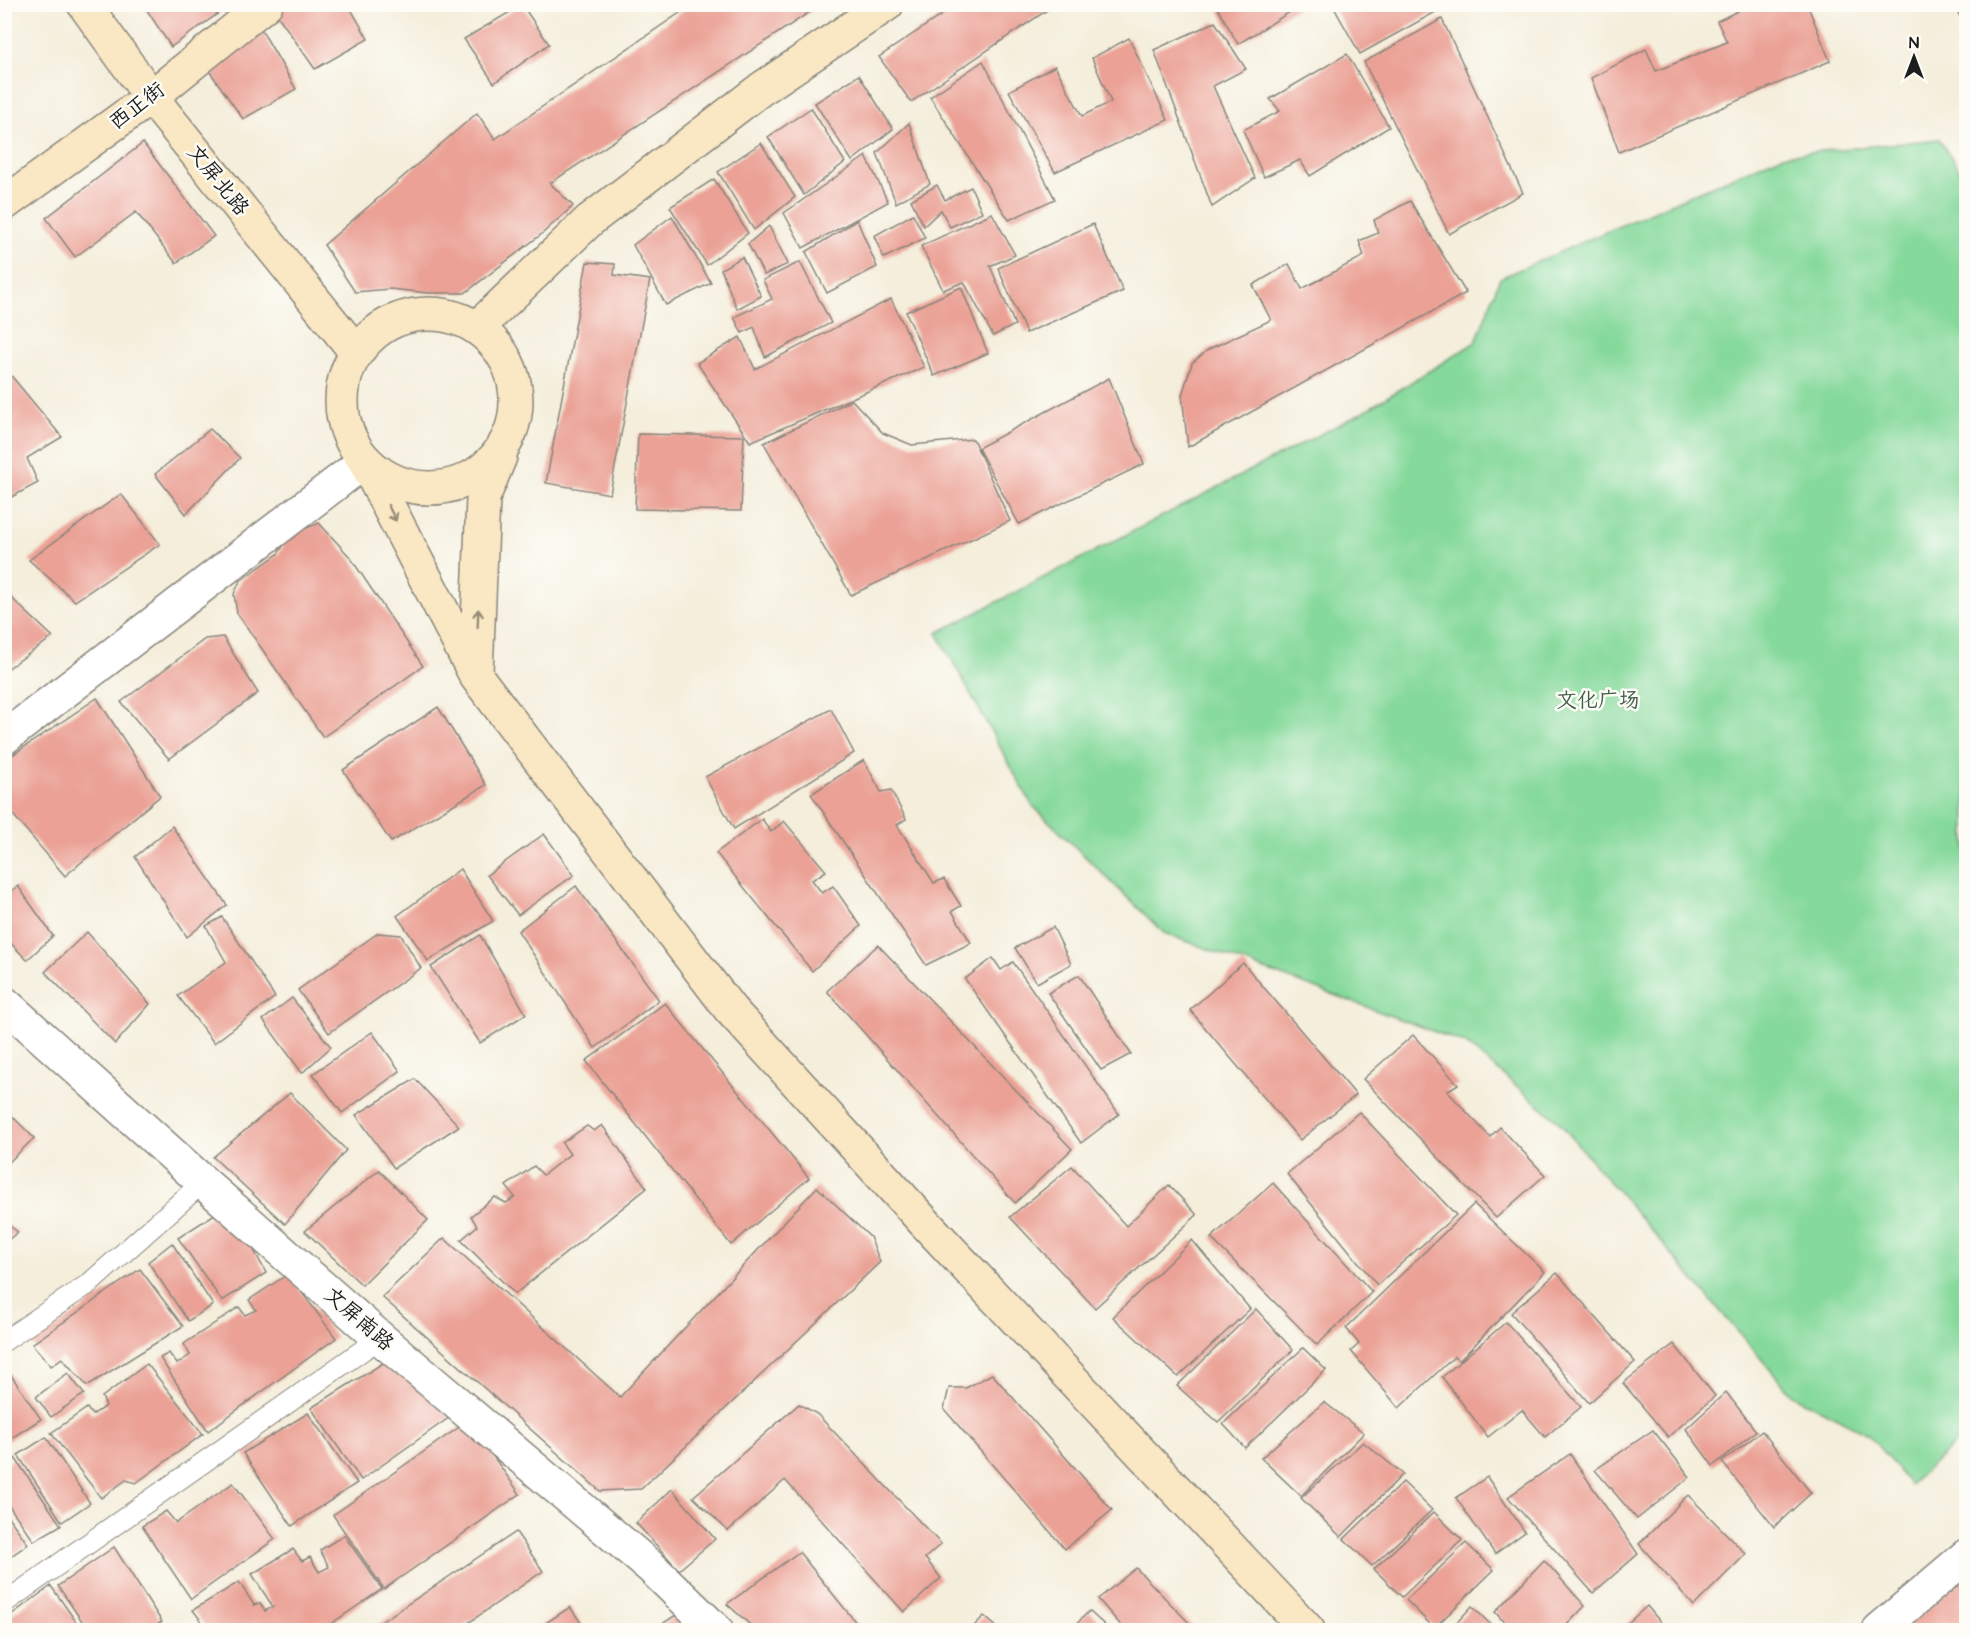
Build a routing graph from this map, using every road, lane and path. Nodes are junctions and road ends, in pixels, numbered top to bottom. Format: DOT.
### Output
graph roads {
  1 [pos="84,4"];
  2 [pos="266,4"];
  3 [pos="887,4"];
  4 [pos="151,97"];
  5 [pos="4,204"];
  6 [pos="477,328"];
  7 [pos="356,352"];
  8 [pos="506,445"];
  9 [pos="365,462"];
  10 [pos="476,676"];
  11 [pos="4,738"];
  12 [pos="4,1003"];
  13 [pos="203,1182"];
  14 [pos="380,1338"];
  15 [pos="4,1341"];
  16 [pos="1966,1556"];
  17 [pos="4,1603"];
  18 [pos="716,1630"];
  19 [pos="1308,1630"];
  20 [pos="1880,1630"];
  1 -- 4 [label="main road, 文屏北路"];
  2 -- 4 [label="main road, 西正街"];
  3 -- 6 [label="main road"];
  4 -- 5 [label="main road, 西正街"];
  4 -- 7 [label="main road, 文屏北路"];
  6 -- 7 [label="main road"];
  6 -- 8 [label="main road"];
  7 -- 9 [label="main road"];
  8 -- 9 [label="main road"];
  10 -- 8 [label="main road, one-way"];
  9 -- 10 [label="main road, one-way"];
  9 -- 11 [label="street"];
  10 -- 19 [label="main road"];
  12 -- 13 [label="street, 文屏南路"];
  13 -- 14 [label="street, 文屏南路"];
  13 -- 15 [label="lane"];
  14 -- 17 [label="lane"];
  14 -- 18 [label="street, 文屏南路"];
  16 -- 20 [label="street"];
}
